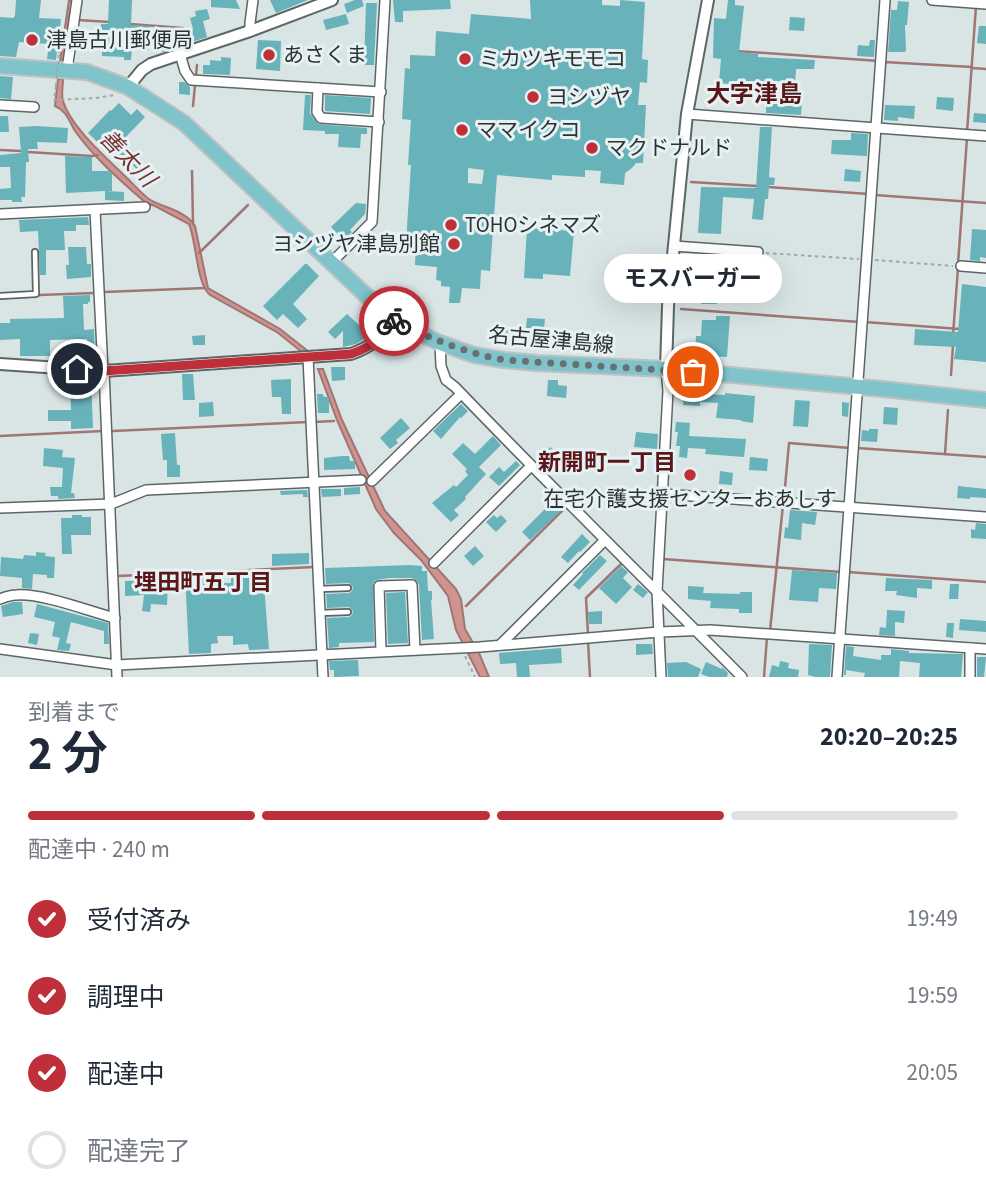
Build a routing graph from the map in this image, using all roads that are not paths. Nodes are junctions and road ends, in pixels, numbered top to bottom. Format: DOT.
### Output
graph roads {
  1 [pos="77,0"];
  2 [pos="253,0"];
  3 [pos="332,0"];
  4 [pos="385,0"];
  5 [pos="708,0"];
  6 [pos="885,0"];
  7 [pos="932,0"];
  8 [pos="986,4"];
  9 [pos="250,31"];
  10 [pos="180,54"];
  11 [pos="0,66"];
  12 [pos="67,70"];
  13 [pos="128,87"];
  14 [pos="318,88"];
  15 [pos="381,92"];
  16 [pos="0,105"];
  17 [pos="34,107"];
  18 [pos="687,114"];
  19 [pos="379,122"];
  20 [pos="877,128"];
  21 [pos="986,136"];
  22 [pos="145,207"];
  23 [pos="95,210"];
  24 [pos="0,214"];
  25 [pos="674,246"];
  26 [pos="35,252"];
  27 [pos="758,252"];
  28 [pos="331,263"];
  29 [pos="961,266"];
  30 [pos="986,268"];
  31 [pos="0,296"];
  32 [pos="392,320"];
  33 [pos="440,343"];
  34 [pos="308,357"];
  35 [pos="0,363"];
  36 [pos="666,369"];
  37 [pos="104,371"];
  38 [pos="858,387"];
  39 [pos="461,394"];
  40 [pos="986,400"];
  41 [pos="531,466"];
  42 [pos="361,480"];
  43 [pos="372,481"];
  44 [pos="314,483"];
  45 [pos="663,494"];
  46 [pos="111,504"];
  47 [pos="850,507"];
  48 [pos="0,508"];
  49 [pos="986,517"];
  50 [pos="605,540"];
  51 [pos="434,563"];
  52 [pos="348,588"];
  53 [pos="318,589"];
  54 [pos="657,591"];
  55 [pos="0,599"];
  56 [pos="348,612"];
  57 [pos="319,613"];
  58 [pos="115,618"];
  59 [pos="695,630"];
  60 [pos="659,632"];
  61 [pos="840,639"];
  62 [pos="500,645"];
  63 [pos="970,648"];
  64 [pos="0,649"];
  65 [pos="986,649"];
  66 [pos="415,650"];
  67 [pos="381,651"];
  68 [pos="321,654"];
  69 [pos="117,665"];
  70 [pos="117,677"];
  71 [pos="323,677"];
  72 [pos="661,677"];
  73 [pos="741,677"];
  74 [pos="837,677"];
  75 [pos="970,677"];
  1 -- 12 [label="street"];
  2 -- 9 [label="street"];
  3 -- 9 [label="street"];
  4 -- 15 [label="street"];
  5 -- 18 [label="street"];
  6 -- 20 [label="street"];
  7 -- 8 [label="street"];
  9 -- 10 [label="street"];
  10 -- 13 [label="street"];
  10 -- 14 [label="street"];
  11 -- 12 [label="main road, 名古屋津島線"];
  12 -- 13 [label="main road, 名古屋津島線"];
  13 -- 28 [label="main road, 名古屋津島線"];
  14 -- 15 [label="street"];
  14 -- 19 [label="street"];
  15 -- 19 [label="street"];
  16 -- 17 [label="street"];
  18 -- 20 [label="street"];
  18 -- 25 [label="street"];
  19 -- 28 [label="street"];
  20 -- 21 [label="street"];
  20 -- 38 [label="street"];
  22 -- 23 [label="street"];
  23 -- 24 [label="street"];
  23 -- 37 [label="street"];
  25 -- 27 [label="street"];
  25 -- 36 [label="street"];
  26 -- 31 [label="lane"];
  28 -- 32 [label="main road, 名古屋津島線"];
  29 -- 30 [label="street"];
  32 -- 33 [label="main road, 名古屋津島線"];
  32 -- 34 [label="street"];
  33 -- 36 [label="main road, 名古屋津島線"];
  33 -- 39 [label="street"];
  34 -- 37 [label="street"];
  34 -- 44 [label="street"];
  35 -- 37 [label="street"];
  36 -- 38 [label="main road, 名古屋津島線"];
  36 -- 45 [label="street"];
  37 -- 46 [label="street"];
  38 -- 40 [label="main road, 名古屋津島線"];
  38 -- 47 [label="street"];
  39 -- 41 [label="street"];
  39 -- 43 [label="street"];
  41 -- 50 [label="street"];
  41 -- 51 [label="street"];
  42 -- 44 [label="street"];
  44 -- 46 [label="street"];
  44 -- 53 [label="street"];
  45 -- 47 [label="street"];
  45 -- 54 [label="street"];
  46 -- 48 [label="street"];
  46 -- 58 [label="street"];
  47 -- 49 [label="street"];
  47 -- 61 [label="street"];
  50 -- 54 [label="street"];
  50 -- 62 [label="street"];
  52 -- 53 [label="lane"];
  53 -- 57 [label="street"];
  54 -- 59 [label="street"];
  54 -- 60 [label="street"];
  55 -- 58 [label="street"];
  56 -- 57 [label="lane"];
  57 -- 68 [label="street"];
  58 -- 69 [label="street"];
  59 -- 60 [label="street"];
  59 -- 61 [label="street"];
  59 -- 73 [label="street"];
  60 -- 62 [label="street"];
  60 -- 72 [label="street"];
  61 -- 63 [label="street"];
  61 -- 74 [label="street"];
  62 -- 66 [label="street"];
  63 -- 65 [label="street"];
  63 -- 75 [label="street"];
  64 -- 69 [label="street"];
  66 -- 67 [label="street"];
  66 -- 67 [label="street"];
  67 -- 68 [label="street"];
  68 -- 69 [label="street"];
  68 -- 71 [label="street"];
  69 -- 70 [label="street"];
}
